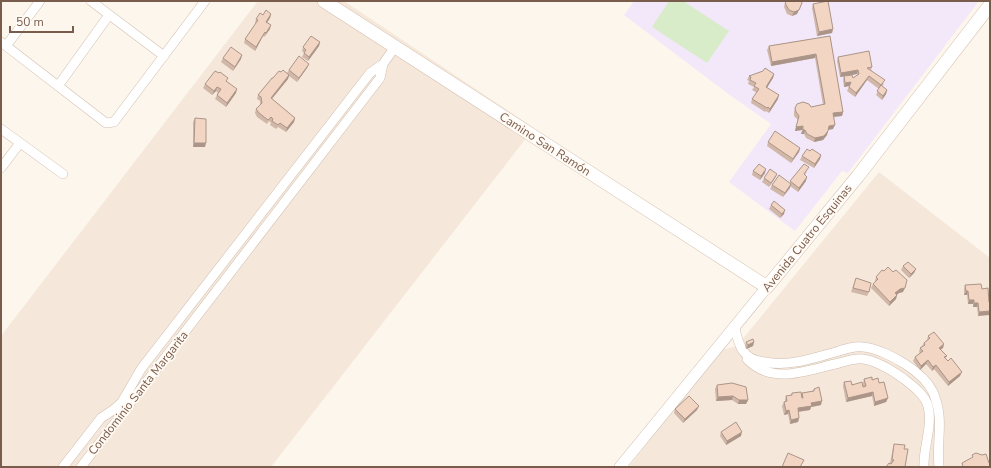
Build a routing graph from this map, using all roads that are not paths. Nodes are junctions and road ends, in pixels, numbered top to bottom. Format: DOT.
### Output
graph roads {
  1 [pos="40,1"];
  2 [pos="91,1"];
  3 [pos="204,1"];
  4 [pos="324,1"];
  5 [pos="990,5"];
  6 [pos="109,15"];
  7 [pos="4,44"];
  8 [pos="395,47"];
  9 [pos="164,56"];
  10 [pos="383,64"];
  11 [pos="58,86"];
  12 [pos="1,129"];
  13 [pos="20,143"];
  14 [pos="1,168"];
  15 [pos="62,174"];
  16 [pos="271,200"];
  17 [pos="281,208"];
  18 [pos="767,287"];
  19 [pos="185,311"];
  20 [pos="195,319"];
  21 [pos="733,328"];
  22 [pos="932,391"];
  23 [pos="919,392"];
  24 [pos="64,467"];
  25 [pos="81,467"];
  26 [pos="620,467"];
  27 [pos="924,467"];
  28 [pos="939,467"];
  1 -- 7 [label="street"];
  2 -- 6 [label="street"];
  3 -- 9 [label="street"];
  4 -- 8 [label="main road, Camino San Ramón"];
  5 -- 18 [label="main road, Avenida Cuatro Esquinas"];
  6 -- 9 [label="street"];
  6 -- 11 [label="street"];
  7 -- 11 [label="street"];
  8 -- 10 [label="street, Condominio Santa Margarita"];
  8 -- 18 [label="main road, Camino San Ramón"];
  9 -- 11 [label="street"];
  10 -- 16 [label="street, Condominio Santa Margarita"];
  10 -- 17 [label="street, Condominio Santa Margarita"];
  12 -- 13 [label="street"];
  13 -- 14 [label="street"];
  13 -- 15 [label="street"];
  16 -- 17 [label="street"];
  16 -- 19 [label="street, Condominio Santa Margarita"];
  17 -- 20 [label="street, Condominio Santa Margarita"];
  18 -- 21 [label="street, Avenida Cuatro Esquinas"];
  19 -- 20 [label="street, Condominio Santa Margarita"];
  19 -- 24 [label="street, Condominio Santa Margarita"];
  20 -- 25 [label="street, Condominio Santa Margarita"];
  21 -- 22 [label="street"];
  21 -- 23 [label="street"];
  21 -- 26 [label="street, Avenida Cuatro Esquinas"];
  22 -- 23 [label="street"];
  22 -- 28 [label="street"];
  23 -- 27 [label="street"];
}
